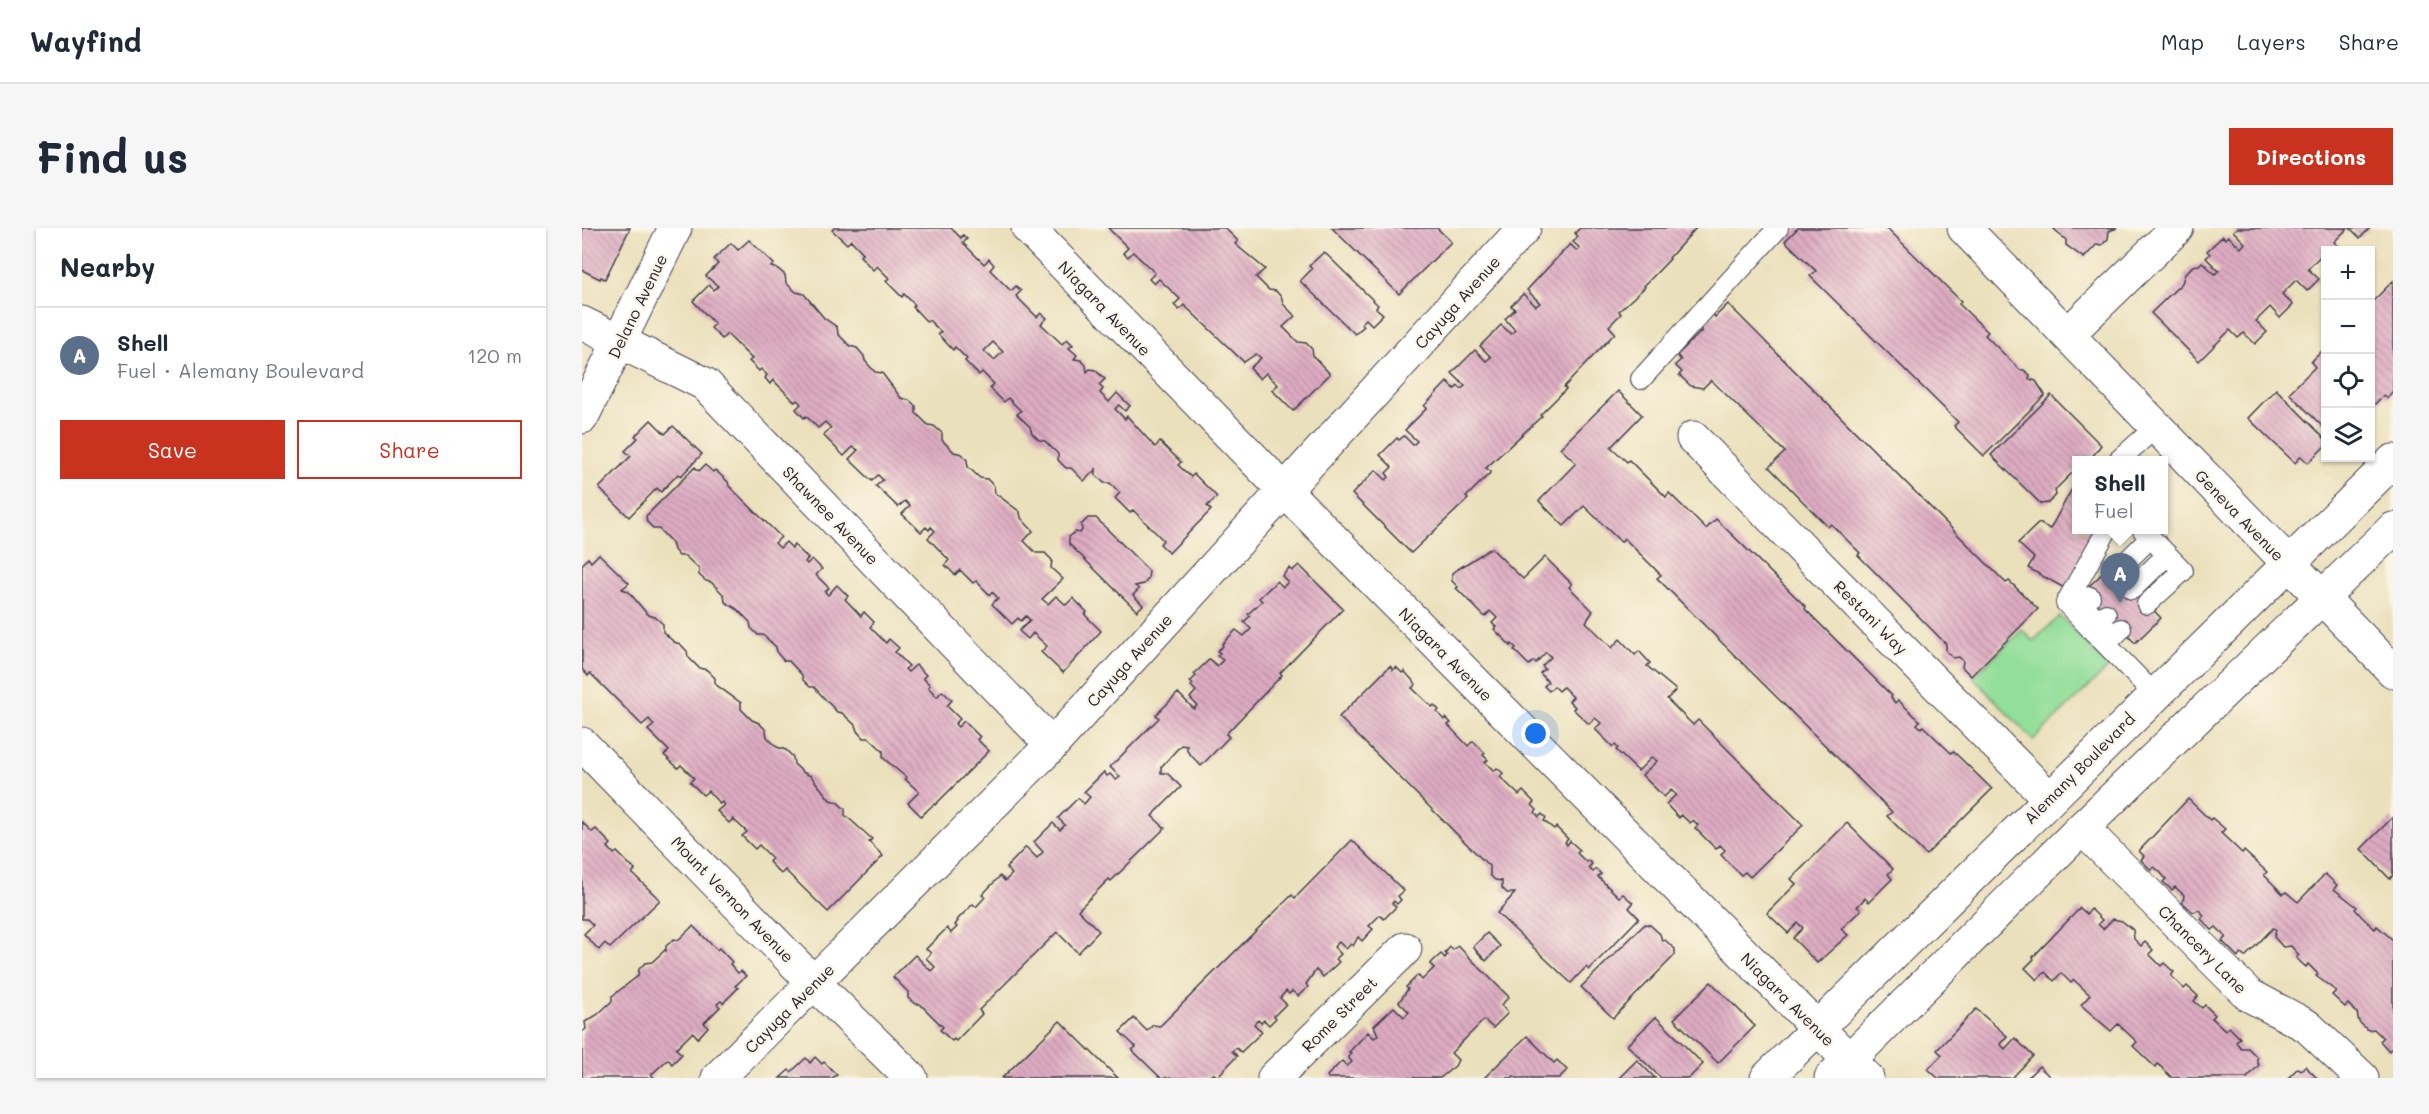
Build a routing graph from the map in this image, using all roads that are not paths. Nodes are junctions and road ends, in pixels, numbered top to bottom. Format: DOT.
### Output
graph roads {
  1 [pos="675,228"];
  2 [pos="1028,228"];
  3 [pos="1778,228"];
  4 [pos="1964,228"];
  5 [pos="2177,228"];
  6 [pos="1515,231"];
  7 [pos="582,323"];
  8 [pos="2068,334"];
  9 [pos="619,341"];
  10 [pos="1641,379"];
  11 [pos="582,417"];
  12 [pos="2156,427"];
  13 [pos="1693,438"];
  14 [pos="2123,456"];
  15 [pos="2393,461"];
  16 [pos="1283,489"];
  17 [pos="2393,529"];
  18 [pos="2105,534"];
  19 [pos="2146,534"];
  20 [pos="2148,534"];
  21 [pos="2167,555"];
  22 [pos="2287,564"];
  23 [pos="2116,572"];
  24 [pos="2132,589"];
  25 [pos="2090,597"];
  26 [pos="2322,599"];
  27 [pos="2147,604"];
  28 [pos="2099,621"];
  29 [pos="2121,629"];
  30 [pos="2393,671"];
  31 [pos="2154,694"];
  32 [pos="582,744"];
  33 [pos="1052,745"];
  34 [pos="2049,798"];
  35 [pos="2082,828"];
  36 [pos="1405,949"];
  37 [pos="814,983"];
  38 [pos="1816,1028"];
  39 [pos="1849,1072"];
  40 [pos="718,1078"];
  41 [pos="911,1078"];
  42 [pos="1274,1078"];
  43 [pos="1767,1078"];
  44 [pos="2362,1078"];
  1 -- 9 [label="street, Delano Avenue"];
  2 -- 16 [label="street, Niagara Avenue"];
  3 -- 10 [label="lane"];
  4 -- 8 [label="street, Geneva Avenue"];
  5 -- 8 [label="street"];
  6 -- 16 [label="street, Cayuga Avenue"];
  7 -- 9 [label="street, Shawnee Avenue"];
  8 -- 12 [label="street, Geneva Avenue"];
  9 -- 11 [label="street, Delano Avenue"];
  9 -- 33 [label="street, Shawnee Avenue"];
  12 -- 14 [label="lane"];
  12 -- 22 [label="street, Geneva Avenue"];
  13 -- 34 [label="street, Restani Way"];
  15 -- 22 [label="street, Alemany Boulevard"];
  16 -- 33 [label="street, Cayuga Avenue"];
  16 -- 38 [label="street, Niagara Avenue"];
  17 -- 26 [label="street"];
  18 -- 28 [label="lane"];
  19 -- 23 [label="lane"];
  20 -- 21 [label="lane"];
  21 -- 24 [label="lane"];
  21 -- 27 [label="lane"];
  22 -- 26 [label="street, Geneva Avenue"];
  22 -- 31 [label="street, Alemany Boulevard"];
  25 -- 28 [label="lane"];
  26 -- 30 [label="street, Geneva Avenue"];
  26 -- 35 [label="street"];
  28 -- 29 [label="lane"];
  28 -- 31 [label="lane"];
  31 -- 34 [label="street, Alemany Boulevard"];
  32 -- 37 [label="street, Mount Vernon Avenue"];
  33 -- 37 [label="street, Cayuga Avenue"];
  34 -- 38 [label="street, Alemany Boulevard"];
  35 -- 39 [label="street"];
  35 -- 44 [label="street, Chancery Lane"];
  36 -- 42 [label="street, Rome Street"];
  37 -- 40 [label="street, Cayuga Avenue"];
  37 -- 41 [label="street, Mount Vernon Avenue"];
  38 -- 39 [label="street, Niagara Avenue"];
  38 -- 43 [label="street, Alemany Boulevard"];
}
